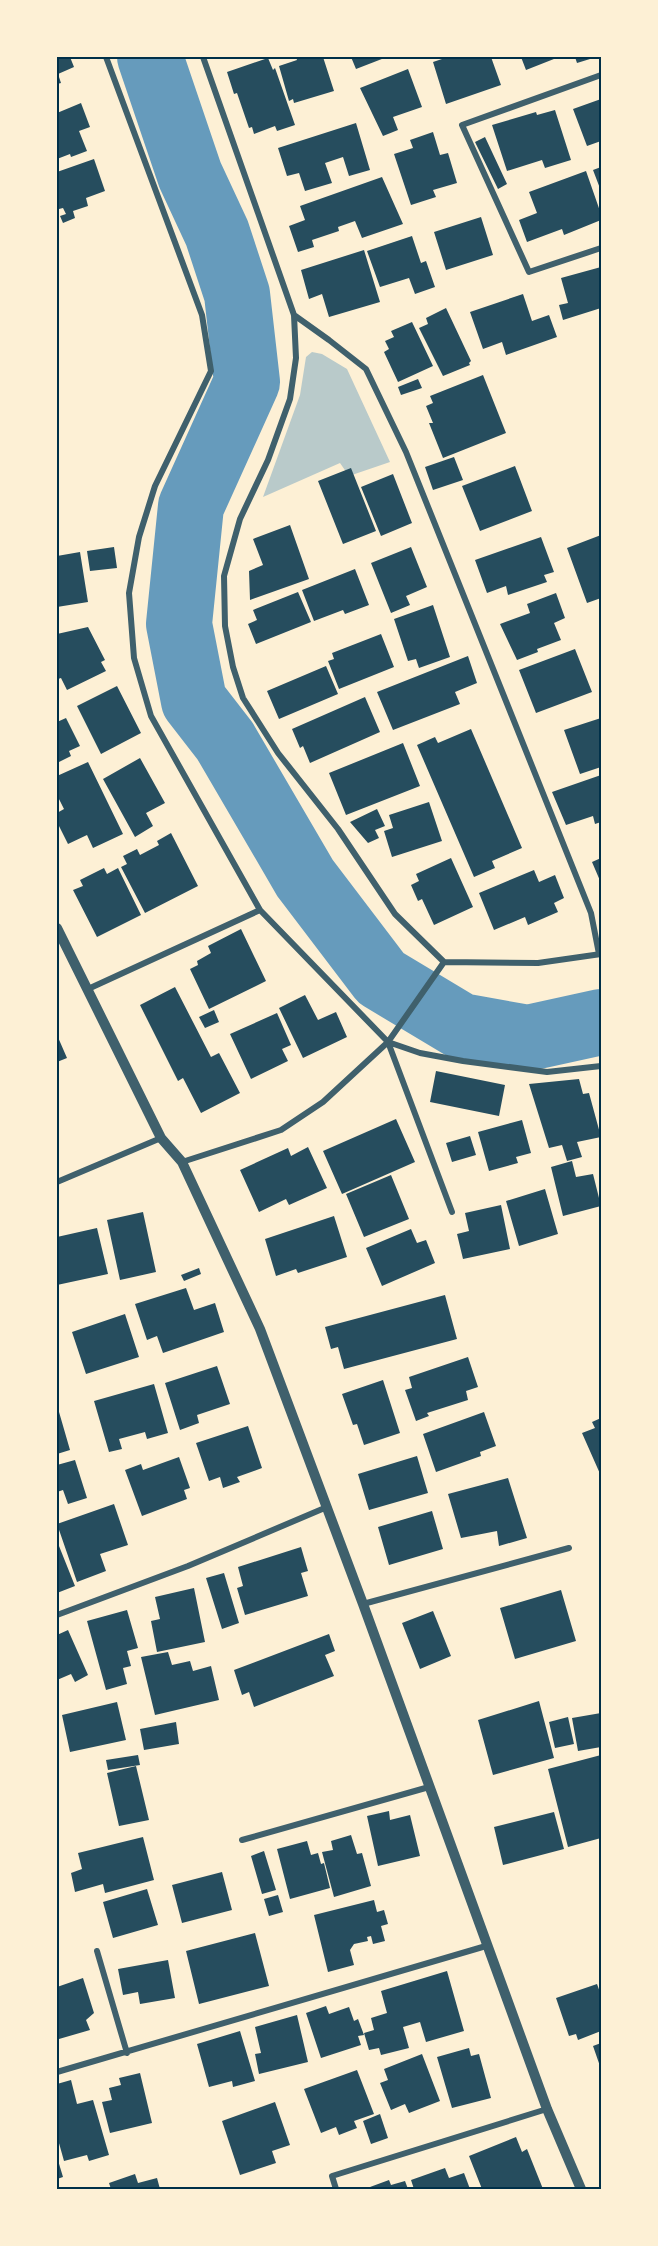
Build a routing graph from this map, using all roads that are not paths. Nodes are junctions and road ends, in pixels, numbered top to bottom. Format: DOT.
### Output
graph roads {
  1 [pos="106,57"];
  2 [pos="212,57"];
  3 [pos="204,58"];
  4 [pos="601,75"];
  5 [pos="601,248"];
  6 [pos="294,315"];
  7 [pos="261,910"];
  8 [pos="57,928"];
  9 [pos="600,954"];
  10 [pos="444,962"];
  11 [pos="88,989"];
  12 [pos="388,1042"];
  13 [pos="601,1066"];
  14 [pos="161,1138"];
  15 [pos="182,1162"];
  16 [pos="57,1182"];
  17 [pos="452,1212"];
  18 [pos="327,1507"];
  19 [pos="569,1548"];
  20 [pos="363,1604"];
  21 [pos="57,1615"];
  22 [pos="429,1787"];
  23 [pos="242,1840"];
  24 [pos="486,1946"];
  25 [pos="97,1951"];
  26 [pos="127,2052"];
  27 [pos="57,2072"];
  28 [pos="547,2109"];
  29 [pos="336,2189"];
  30 [pos="581,2189"];
  1 -- 7 [label="street"];
  2 -- 3 [label="street"];
  3 -- 6 [label="street"];
  4 -- 5 [label="street"];
  6 -- 9 [label="street"];
  6 -- 10 [label="street"];
  7 -- 11 [label="street"];
  7 -- 12 [label="street"];
  8 -- 11 [label="street"];
  9 -- 10 [label="street"];
  10 -- 12 [label="street"];
  11 -- 14 [label="street"];
  12 -- 13 [label="street"];
  12 -- 15 [label="street"];
  12 -- 17 [label="street"];
  14 -- 15 [label="street"];
  14 -- 16 [label="street"];
  15 -- 18 [label="street"];
  18 -- 20 [label="street"];
  18 -- 21 [label="street"];
  19 -- 20 [label="street"];
  20 -- 22 [label="street"];
  22 -- 23 [label="street"];
  22 -- 24 [label="street"];
  24 -- 26 [label="street"];
  24 -- 28 [label="street"];
  25 -- 26 [label="street"];
  26 -- 27 [label="street"];
  28 -- 29 [label="street"];
  28 -- 30 [label="street"];
}
